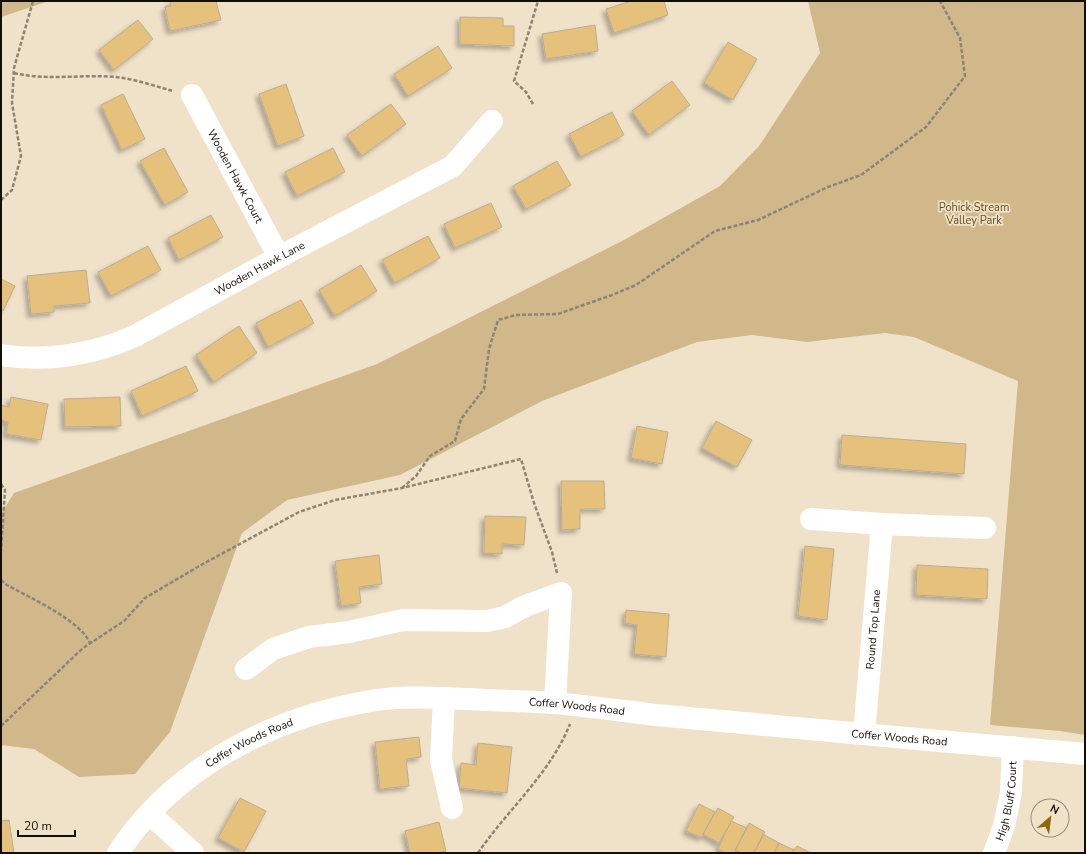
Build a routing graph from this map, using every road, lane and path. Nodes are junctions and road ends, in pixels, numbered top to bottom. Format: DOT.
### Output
graph roads {
  1 [pos="32,1"];
  2 [pos="538,1"];
  3 [pos="940,1"];
  4 [pos="14,73"];
  5 [pos="192,95"];
  6 [pos="534,104"];
  7 [pos="492,121"];
  8 [pos="1,200"];
  9 [pos="279,258"];
  10 [pos="1,356"];
  11 [pos="1,484"];
  12 [pos="402,488"];
  13 [pos="811,519"];
  14 [pos="882,524"];
  15 [pos="985,528"];
  16 [pos="1,551"];
  17 [pos="552,552"];
  18 [pos="1,580"];
  19 [pos="90,643"];
  20 [pos="246,669"];
  21 [pos="444,698"];
  22 [pos="564,704"];
  23 [pos="1,726"];
  24 [pos="864,734"];
  25 [pos="1013,747"];
  26 [pos="1085,754"];
  27 [pos="452,808"];
  28 [pos="150,814"];
  29 [pos="118,853"];
  30 [pos="193,853"];
  31 [pos="478,853"];
  32 [pos="994,853"];
  1 -- 4 [label="path"];
  2 -- 6 [label="path"];
  3 -- 12 [label="path"];
  4 -- 5 [label="path"];
  4 -- 8 [label="path"];
  5 -- 9 [label="street, Wooden Hawk Court"];
  7 -- 9 [label="street, Wooden Hawk Lane"];
  9 -- 10 [label="street, Wooden Hawk Lane"];
  11 -- 16 [label="path"];
  12 -- 17 [label="path"];
  12 -- 19 [label="path"];
  13 -- 14 [label="street"];
  14 -- 15 [label="street"];
  14 -- 24 [label="street, Round Top Lane"];
  18 -- 19 [label="path"];
  19 -- 23 [label="path"];
  20 -- 22 [label="street"];
  21 -- 22 [label="street, Coffer Woods Road"];
  21 -- 27 [label="street"];
  21 -- 28 [label="street, Coffer Woods Road"];
  22 -- 24 [label="street, Coffer Woods Road"];
  22 -- 31 [label="path"];
  24 -- 25 [label="street, Coffer Woods Road"];
  25 -- 26 [label="street, Coffer Woods Road"];
  25 -- 32 [label="street, High Bluff Court"];
  28 -- 29 [label="street, Coffer Woods Road"];
  28 -- 30 [label="street"];
}
